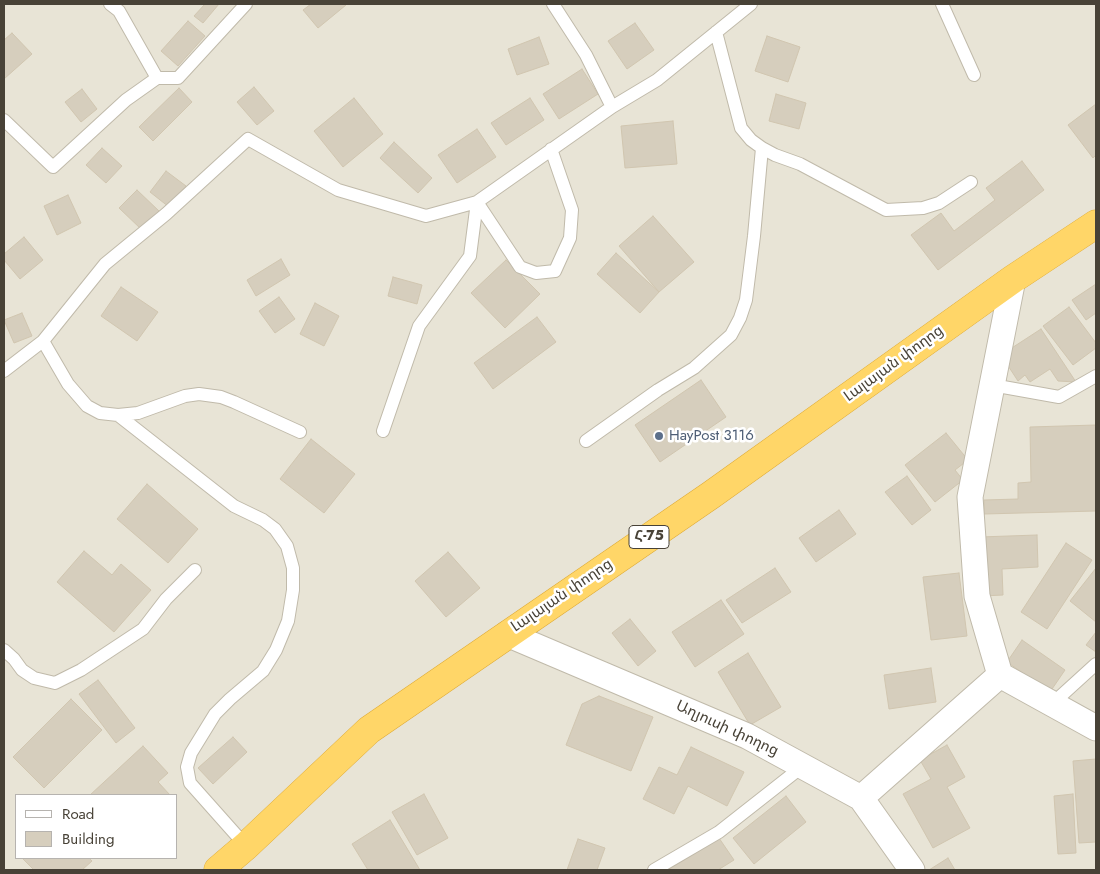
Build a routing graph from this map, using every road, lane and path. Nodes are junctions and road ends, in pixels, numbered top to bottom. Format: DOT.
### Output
graph roads {
  1 [pos="110,4"];
  2 [pos="246,4"];
  3 [pos="552,4"];
  4 [pos="751,4"];
  5 [pos="942,4"];
  6 [pos="716,32"];
  7 [pos="974,74"];
  8 [pos="157,78"];
  9 [pos="612,107"];
  10 [pos="4,120"];
  11 [pos="762,148"];
  12 [pos="551,149"];
  13 [pos="970,182"];
  14 [pos="477,202"];
  15 [pos="1096,224"];
  16 [pos="1013,279"];
  17 [pos="43,341"];
  18 [pos="4,371"];
  19 [pos="1096,376"];
  20 [pos="992,385"];
  21 [pos="118,415"];
  22 [pos="383,431"];
  23 [pos="300,432"];
  24 [pos="586,441"];
  25 [pos="195,570"];
  26 [pos="507,634"];
  27 [pos="4,650"];
  28 [pos="1096,664"];
  29 [pos="1000,675"];
  30 [pos="1052,704"];
  31 [pos="1096,728"];
  32 [pos="803,766"];
  33 [pos="861,798"];
  34 [pos="246,846"];
  35 [pos="221,869"];
  36 [pos="654,870"];
  37 [pos="912,870"];
  1 -- 8 [label="lane"];
  2 -- 8 [label="lane"];
  3 -- 9 [label="lane"];
  4 -- 6 [label="lane"];
  5 -- 7 [label="lane"];
  6 -- 9 [label="lane"];
  6 -- 11 [label="lane"];
  8 -- 10 [label="lane"];
  9 -- 12 [label="lane"];
  11 -- 13 [label="lane"];
  11 -- 24 [label="lane"];
  12 -- 14 [label="lane"];
  12 -- 14 [label="lane"];
  14 -- 17 [label="lane"];
  14 -- 22 [label="lane"];
  15 -- 16 [label="highway, Լալայան փողոց / Հ-75"];
  16 -- 20 [label="street"];
  16 -- 26 [label="highway, Լալայան փողոց / Հ-75"];
  17 -- 18 [label="lane"];
  17 -- 21 [label="lane"];
  19 -- 20 [label="lane"];
  20 -- 29 [label="street"];
  21 -- 23 [label="lane"];
  21 -- 34 [label="lane"];
  25 -- 27 [label="lane"];
  26 -- 32 [label="street, Աղյուսի փողոց"];
  26 -- 34 [label="highway, Լալայան փողոց / Հ-75"];
  28 -- 30 [label="lane"];
  29 -- 30 [label="street"];
  29 -- 33 [label="street"];
  30 -- 31 [label="street"];
  32 -- 33 [label="street, Աղյուսի փողոց"];
  32 -- 36 [label="lane"];
  33 -- 37 [label="street, Աղյուսի փողոց"];
  34 -- 35 [label="highway, Լալայան փողոց / Հ-75"];
}
